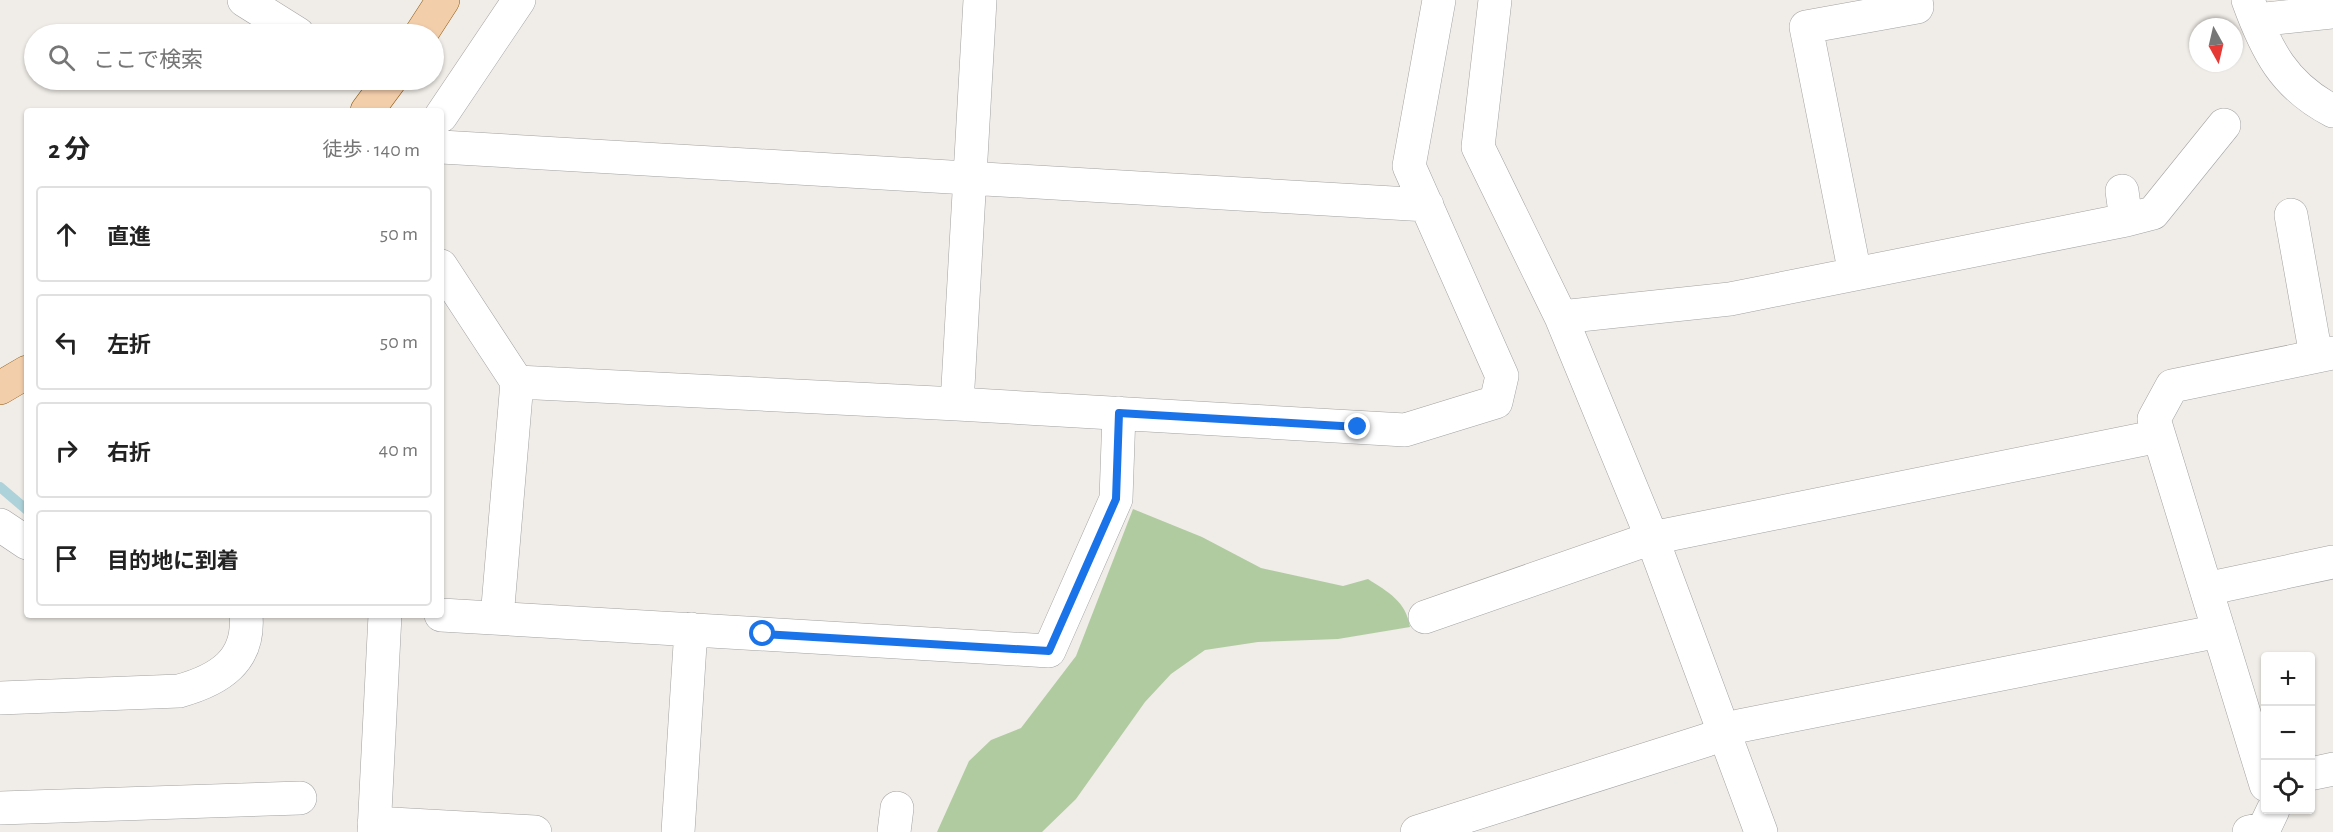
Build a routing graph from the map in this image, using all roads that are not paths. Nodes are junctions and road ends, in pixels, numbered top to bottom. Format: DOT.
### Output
graph roads {
  1 [pos="244,0"];
  2 [pos="443,0"];
  3 [pos="519,0"];
  4 [pos="980,0"];
  5 [pos="1439,0"];
  6 [pos="1494,0"];
  7 [pos="1916,0"];
  8 [pos="2252,10"];
  9 [pos="2333,12"];
  10 [pos="282,24"];
  11 [pos="427,24"];
  12 [pos="2333,111"];
  13 [pos="444,112"];
  14 [pos="2224,125"];
  15 [pos="444,147"];
  16 [pos="970,178"];
  17 [pos="1427,205"];
  18 [pos="2291,215"];
  19 [pos="444,271"];
  20 [pos="1855,274"];
  21 [pos="1561,317"];
  22 [pos="2324,354"];
  23 [pos="24,374"];
  24 [pos="517,382"];
  25 [pos="0,388"];
  26 [pos="957,404"];
  27 [pos="1119,413"];
  28 [pos="2159,436"];
  29 [pos="0,525"];
  30 [pos="1652,538"];
  31 [pos="24,541"];
  32 [pos="2333,562"];
  33 [pos="2206,590"];
  34 [pos="444,615"];
  35 [pos="1425,617"];
  36 [pos="246,618"];
  37 [pos="385,618"];
  38 [pos="497,618"];
  39 [pos="691,629"];
  40 [pos="2218,631"];
  41 [pos="0,698"];
  42 [pos="1723,733"];
  43 [pos="2333,769"];
  44 [pos="2261,772"];
  45 [pos="2315,773"];
  46 [pos="300,798"];
  47 [pos="0,808"];
  48 [pos="2270,814"];
  49 [pos="374,828"];
  50 [pos="535,832"];
  51 [pos="678,832"];
  52 [pos="1417,832"];
  53 [pos="1761,832"];
  54 [pos="2249,832"];
  1 -- 10 [label="street"];
  2 -- 11 [label="main road"];
  3 -- 13 [label="street"];
  4 -- 16 [label="street"];
  5 -- 17 [label="street"];
  6 -- 21 [label="street"];
  7 -- 20 [label="street"];
  8 -- 9 [label="street"];
  8 -- 12 [label="street"];
  14 -- 20 [label="street"];
  15 -- 16 [label="street"];
  16 -- 17 [label="street"];
  16 -- 26 [label="street"];
  17 -- 27 [label="street"];
  18 -- 22 [label="street"];
  19 -- 24 [label="street"];
  20 -- 21 [label="street"];
  21 -- 30 [label="street"];
  22 -- 28 [label="street"];
  23 -- 25 [label="main road"];
  24 -- 26 [label="street"];
  24 -- 38 [label="street"];
  26 -- 27 [label="street"];
  27 -- 39 [label="street"];
  28 -- 30 [label="street"];
  28 -- 33 [label="street"];
  29 -- 31 [label="street"];
  30 -- 35 [label="street"];
  30 -- 42 [label="street"];
  32 -- 33 [label="street"];
  33 -- 40 [label="street"];
  34 -- 38 [label="street"];
  36 -- 41 [label="street"];
  37 -- 49 [label="street"];
  38 -- 39 [label="street"];
  39 -- 51 [label="street"];
  40 -- 42 [label="street"];
  40 -- 44 [label="street"];
  42 -- 52 [label="street"];
  42 -- 53 [label="street"];
  43 -- 45 [label="street"];
  46 -- 47 [label="street"];
  48 -- 54 [label="street"];
  49 -- 50 [label="street"];
}
